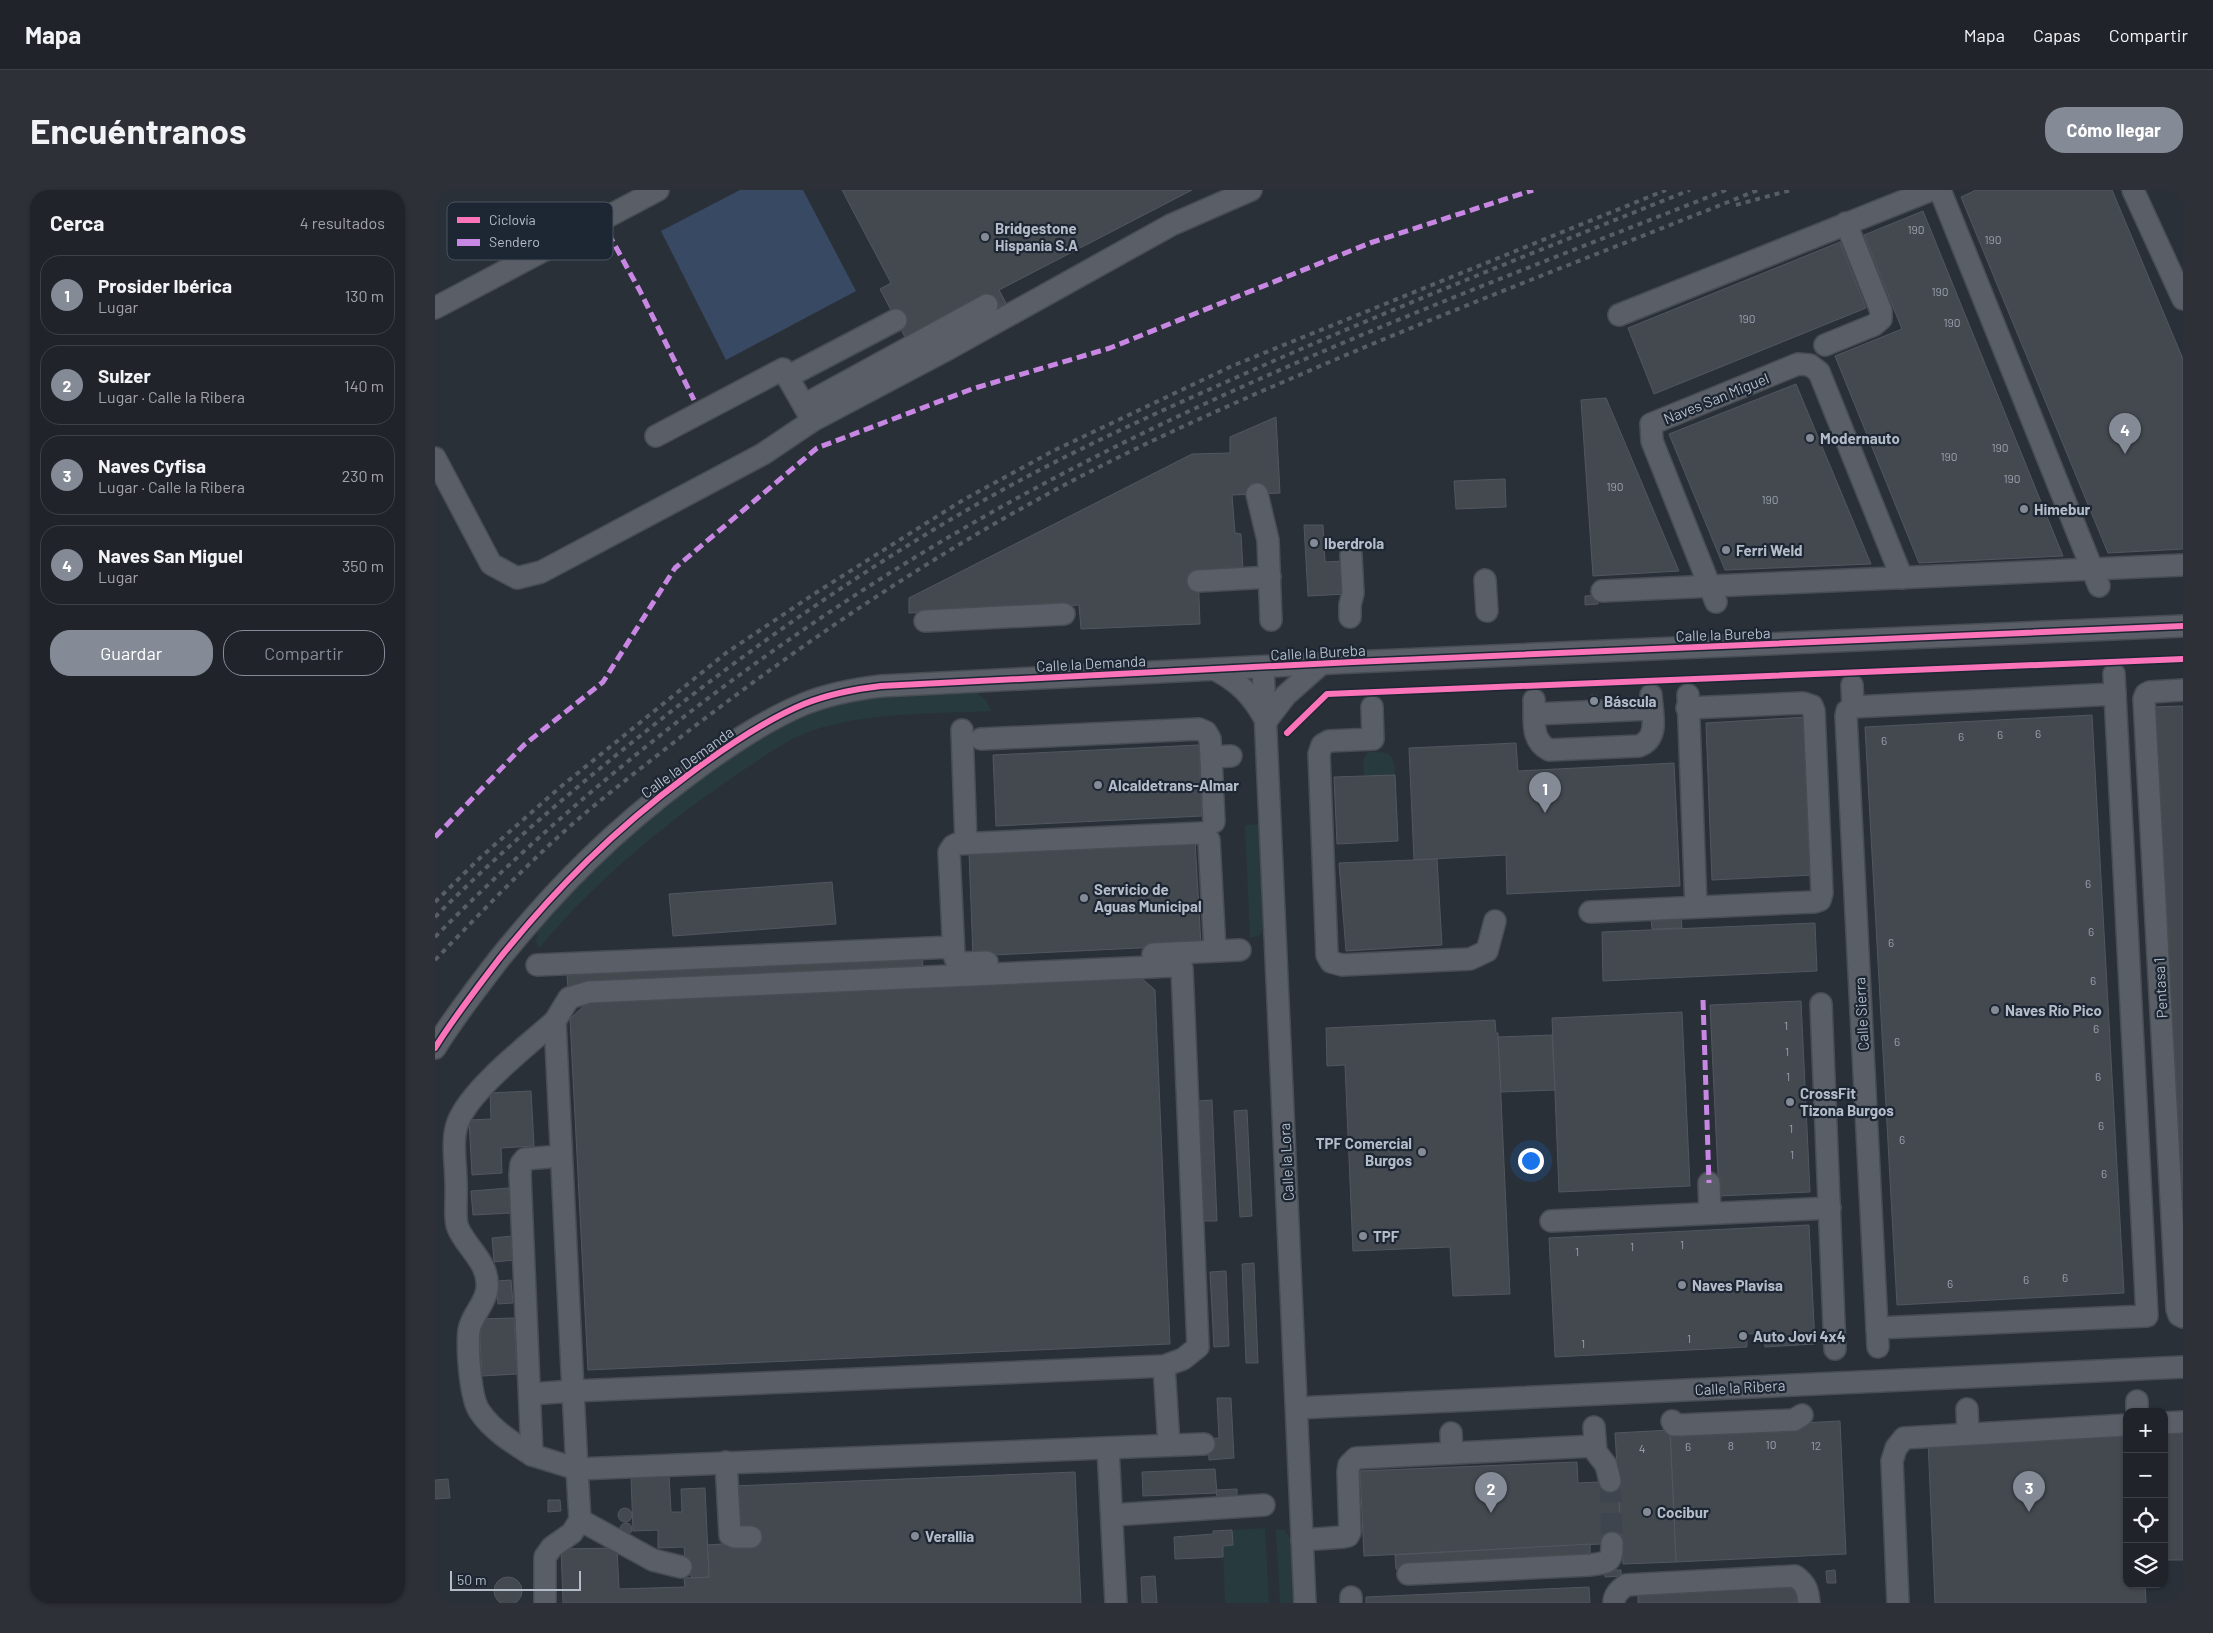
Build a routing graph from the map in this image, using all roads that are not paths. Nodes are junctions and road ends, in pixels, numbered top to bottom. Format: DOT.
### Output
graph roads {
  1 [pos="658,190"];
  2 [pos="1251,190"];
  3 [pos="1931,190"];
  4 [pos="1940,190"];
  5 [pos="2133,190"];
  6 [pos="631,196"];
  7 [pos="613,206"];
  8 [pos="1846,223"];
  9 [pos="519,260"];
  10 [pos="2183,299"];
  11 [pos="987,305"];
  12 [pos="435,308"];
  13 [pos="1619,315"];
  14 [pos="898,325"];
  15 [pos="1825,345"];
  16 [pos="790,381"];
  17 [pos="808,413"];
  18 [pos="656,436"];
  19 [pos="435,458"];
  20 [pos="1257,494"];
  21 [pos="1351,555"];
  22 [pos="2183,565"];
  23 [pos="1270,577"];
  24 [pos="1902,578"];
  25 [pos="2096,578"];
  26 [pos="1485,580"];
  27 [pos="1198,581"];
  28 [pos="1602,591"];
  29 [pos="1713,594"];
  30 [pos="1487,611"];
  31 [pos="1064,616"];
  32 [pos="1350,616"];
  33 [pos="1271,620"];
  34 [pos="925,621"];
  35 [pos="2183,626"];
  36 [pos="1321,664"];
  37 [pos="1263,667"];
  38 [pos="1214,669"];
  39 [pos="1852,685"];
  40 [pos="2183,690"];
  41 [pos="1652,702"];
  42 [pos="1372,706"];
  43 [pos="1853,707"];
  44 [pos="1266,721"];
  45 [pos="962,730"];
  46 [pos="981,739"];
  47 [pos="1214,822"];
  48 [pos="966,844"];
  49 [pos="1696,907"];
  50 [pos="1590,912"];
  51 [pos="1495,920"];
  52 [pos="953,947"];
  53 [pos="1240,950"];
  54 [pos="1215,951"];
  55 [pos="537,965"];
  56 [pos="1821,1004"];
  57 [pos="555,1021"];
  58 [pos="435,1048"];
  59 [pos="561,1156"];
  60 [pos="1709,1183"];
  61 [pos="1830,1208"];
  62 [pos="1711,1213"];
  63 [pos="1551,1221"];
  64 [pos="2183,1317"];
  65 [pos="1835,1350"];
  66 [pos="1164,1366"];
  67 [pos="2183,1367"];
  68 [pos="573,1391"];
  69 [pos="530,1394"];
  70 [pos="1297,1408"];
  71 [pos="1967,1409"];
  72 [pos="1802,1415"];
  73 [pos="1672,1421"];
  74 [pos="2183,1422"];
  75 [pos="2168,1423"];
  76 [pos="2123,1425"];
  77 [pos="1968,1433"];
  78 [pos="1204,1444"];
  79 [pos="1169,1445"];
  80 [pos="1108,1448"];
  81 [pos="532,1456"];
  82 [pos="719,1462"];
  83 [pos="577,1469"];
  84 [pos="1610,1481"];
  85 [pos="1264,1511"];
  86 [pos="579,1520"];
  87 [pos="1112,1520"];
  88 [pos="751,1537"];
  89 [pos="1303,1540"];
  90 [pos="1612,1543"];
  91 [pos="716,1544"];
  92 [pos="681,1567"];
  93 [pos="1408,1574"];
  94 [pos="545,1603"];
  95 [pos="1116,1603"];
  96 [pos="1305,1603"];
  97 [pos="1614,1603"];
  98 [pos="1809,1603"];
  99 [pos="1898,1603"];
  1 -- 6 [label="street"];
  2 -- 17 [label="street"];
  3 -- 8 [label="street"];
  4 -- 25 [label="street"];
  5 -- 10 [label="street"];
  6 -- 7 [label="street"];
  8 -- 13 [label="street"];
  8 -- 15 [label="street"];
  9 -- 12 [label="street"];
  11 -- 17 [label="street"];
  14 -- 16 [label="street"];
  16 -- 17 [label="street"];
  16 -- 18 [label="street"];
  17 -- 19 [label="street"];
  20 -- 23 [label="street"];
  21 -- 32 [label="street"];
  22 -- 25 [label="street"];
  23 -- 27 [label="street"];
  23 -- 33 [label="street"];
  24 -- 25 [label="street"];
  24 -- 29 [label="street"];
  24 -- 29 [label="street, Naves San Miguel"];
  26 -- 30 [label="street"];
  28 -- 29 [label="street"];
  31 -- 34 [label="street"];
  35 -- 36 [label="street, Calle la Bureba"];
  36 -- 37 [label="street, Calle la Bureba"];
  36 -- 44 [label="street"];
  37 -- 38 [label="street, Calle la Demanda"];
  37 -- 44 [label="street, Calle la Lora"];
  38 -- 44 [label="street"];
  38 -- 58 [label="street, Calle la Demanda"];
  39 -- 43 [label="street, Calle Sierra"];
  40 -- 64 [label="street, Pentasa 1"];
  41 -- 41 [label="street"];
  42 -- 51 [label="street"];
  43 -- 43 [label="street, Calle Sierra"];
  44 -- 70 [label="street, Calle la Lora"];
  45 -- 48 [label="street"];
  46 -- 47 [label="street"];
  48 -- 52 [label="street"];
  48 -- 54 [label="street"];
  49 -- 49 [label="street"];
  49 -- 50 [label="street"];
  52 -- 54 [label="street"];
  52 -- 55 [label="street"];
  53 -- 54 [label="street"];
  56 -- 61 [label="street"];
  57 -- 59 [label="street"];
  57 -- 66 [label="street"];
  57 -- 81 [label="street"];
  59 -- 68 [label="street"];
  59 -- 69 [label="street"];
  60 -- 62 [label="street"];
  61 -- 62 [label="street"];
  61 -- 65 [label="street"];
  62 -- 63 [label="street"];
  66 -- 68 [label="street"];
  66 -- 79 [label="street"];
  67 -- 70 [label="street, Calle la Ribera"];
  68 -- 69 [label="street"];
  68 -- 83 [label="street"];
  69 -- 81 [label="street"];
  70 -- 89 [label="street, Calle la Lora"];
  71 -- 77 [label="street"];
  72 -- 73 [label="street"];
  74 -- 75 [label="street"];
  76 -- 77 [label="street"];
  77 -- 99 [label="street"];
  78 -- 79 [label="street"];
  79 -- 80 [label="street"];
  80 -- 82 [label="street"];
  80 -- 87 [label="street"];
  81 -- 83 [label="street"];
  82 -- 83 [label="street"];
  82 -- 88 [label="street"];
  82 -- 91 [label="street"];
  83 -- 86 [label="street"];
  84 -- 89 [label="street"];
  85 -- 87 [label="street"];
  86 -- 92 [label="street"];
  86 -- 94 [label="street"];
  87 -- 95 [label="street"];
  89 -- 96 [label="street, Calle la Lora"];
  90 -- 93 [label="street"];
  97 -- 98 [label="street"];
}
